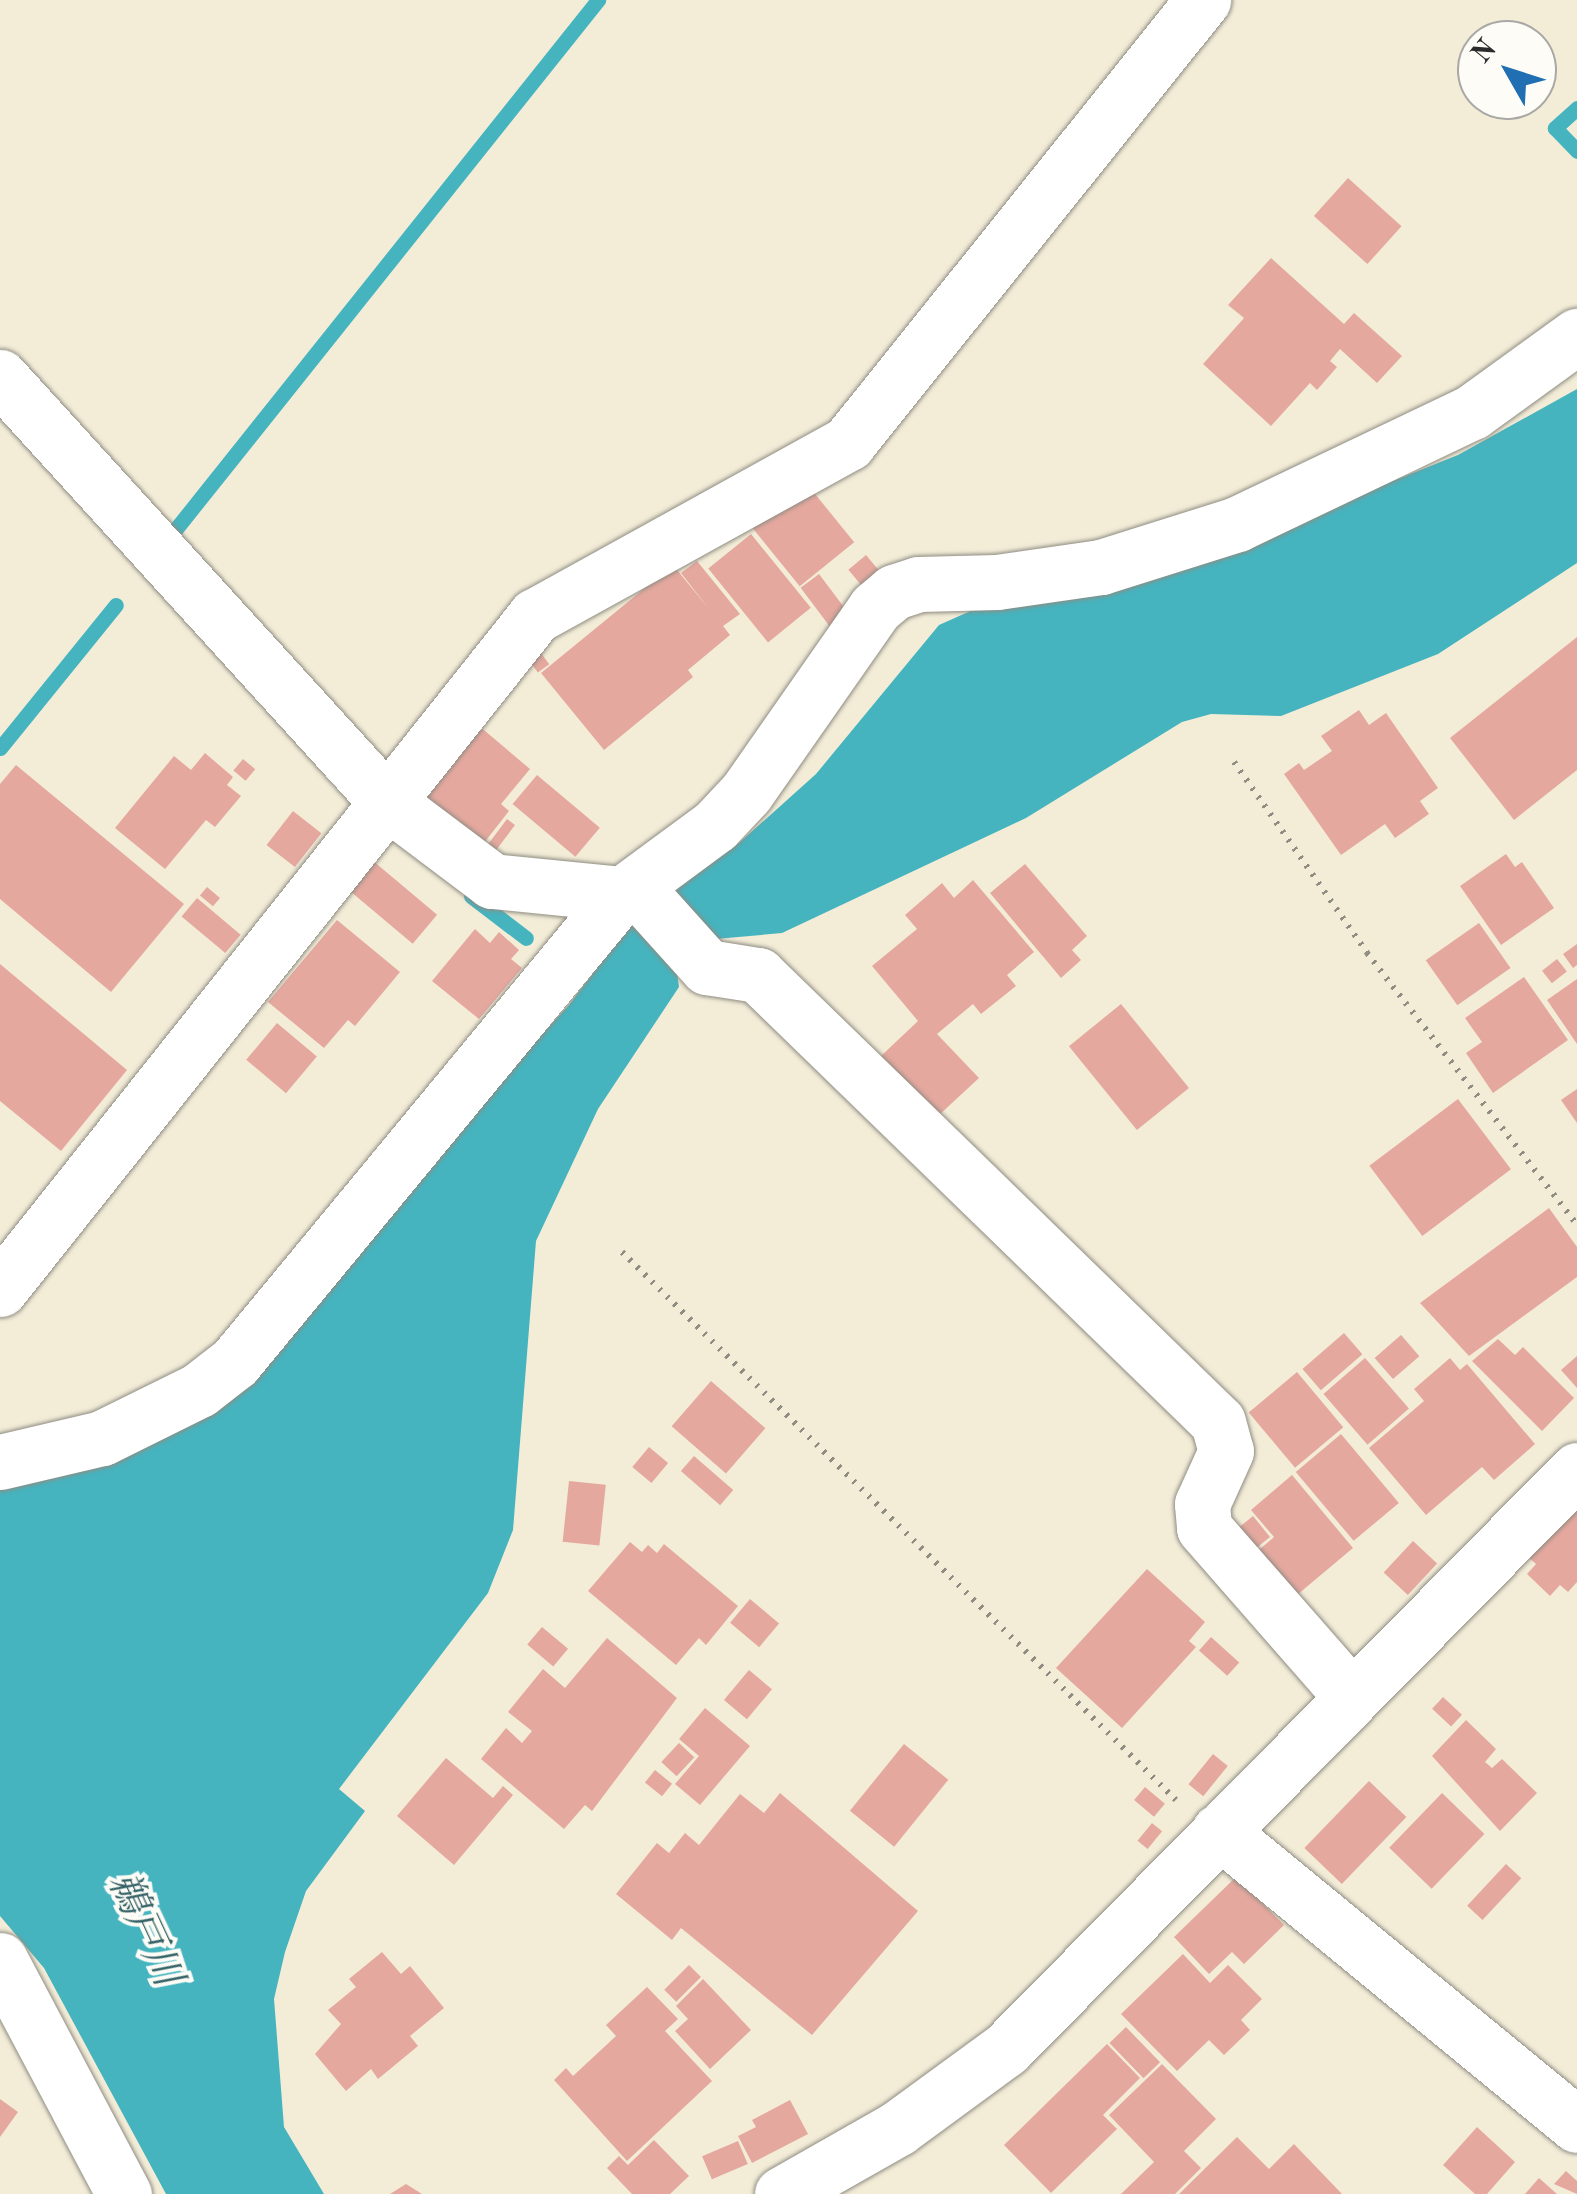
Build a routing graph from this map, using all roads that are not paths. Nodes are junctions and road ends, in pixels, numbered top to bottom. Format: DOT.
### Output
graph roads {
  1 [pos="1203,0"];
  2 [pos="1577,336"];
  3 [pos="0,377"];
  4 [pos="386,800"];
  5 [pos="631,896"];
  6 [pos="0,1288"];
  7 [pos="0,1462"];
  8 [pos="1577,1470"];
  9 [pos="1351,1696"];
  10 [pos="1216,1834"];
  11 [pos="0,1960"];
  12 [pos="1577,2126"];
  13 [pos="124,2194"];
  14 [pos="782,2194"];
  1 -- 4 [label="street"];
  2 -- 5 [label="street"];
  3 -- 4 [label="street"];
  4 -- 5 [label="street"];
  4 -- 6 [label="street"];
  5 -- 7 [label="street"];
  5 -- 9 [label="street"];
  8 -- 9 [label="street"];
  9 -- 10 [label="street"];
  10 -- 12 [label="street"];
  10 -- 14 [label="street"];
  11 -- 13 [label="street"];
}
